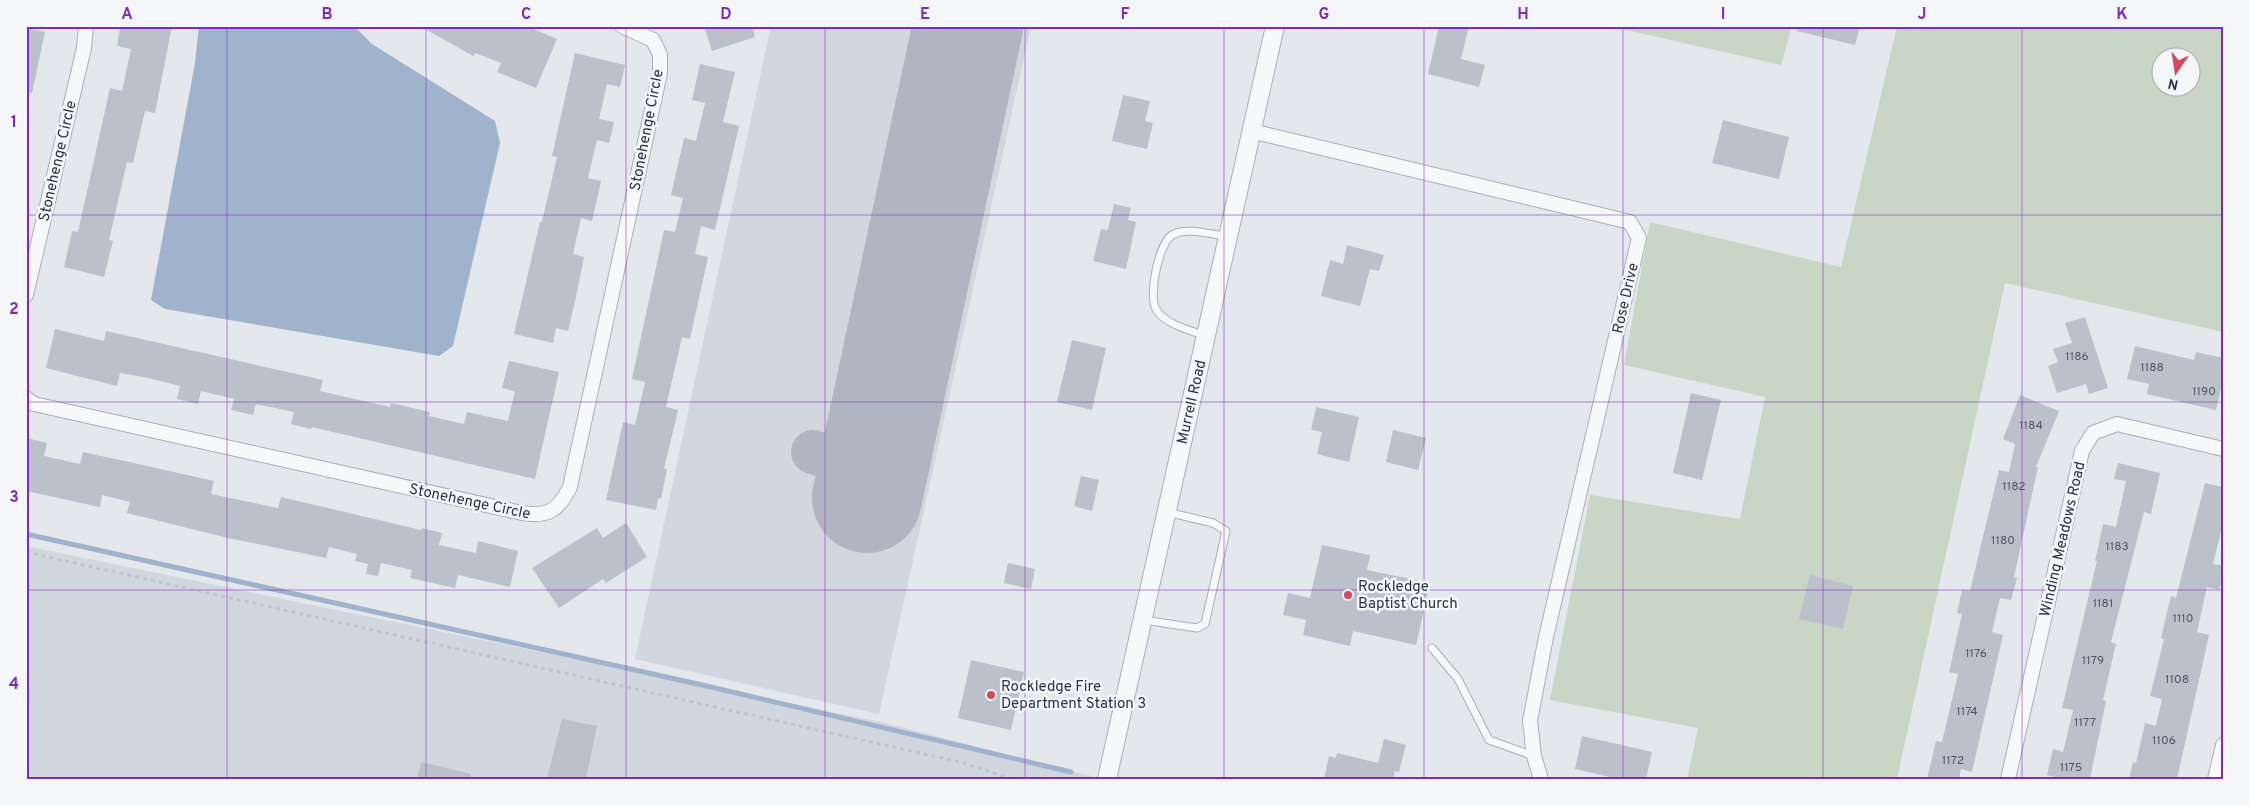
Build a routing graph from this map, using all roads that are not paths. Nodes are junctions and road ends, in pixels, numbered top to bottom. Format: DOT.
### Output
graph roads {
  1 [pos="86,26"];
  2 [pos="622,26"];
  3 [pos="1275,26"];
  4 [pos="1251,131"];
  5 [pos="1228,237"];
  6 [pos="26,295"];
  7 [pos="1206,336"];
  8 [pos="26,398"];
  9 [pos="2223,449"];
  10 [pos="1167,512"];
  11 [pos="1142,619"];
  12 [pos="1432,648"];
  13 [pos="2223,745"];
  14 [pos="1534,756"];
  15 [pos="1107,779"];
  16 [pos="1540,779"];
  17 [pos="2008,779"];
  18 [pos="2215,779"];
  1 -- 6 [label="street, Stonehenge Circle"];
  2 -- 8 [label="street, Stonehenge Circle"];
  3 -- 4 [label="street, Murrell Road"];
  4 -- 5 [label="street, Murrell Road"];
  4 -- 14 [label="street, Rose Drive"];
  5 -- 7 [label="street, Murrell Road"];
  5 -- 7 [label="lane"];
  7 -- 10 [label="street, Murrell Road"];
  9 -- 17 [label="street, Winding Meadows Road"];
  10 -- 11 [label="street, Murrell Road"];
  10 -- 11 [label="lane"];
  11 -- 15 [label="street, Murrell Road"];
  12 -- 14 [label="lane"];
  13 -- 18 [label="street"];
  14 -- 16 [label="street, Rose Drive"];
}
